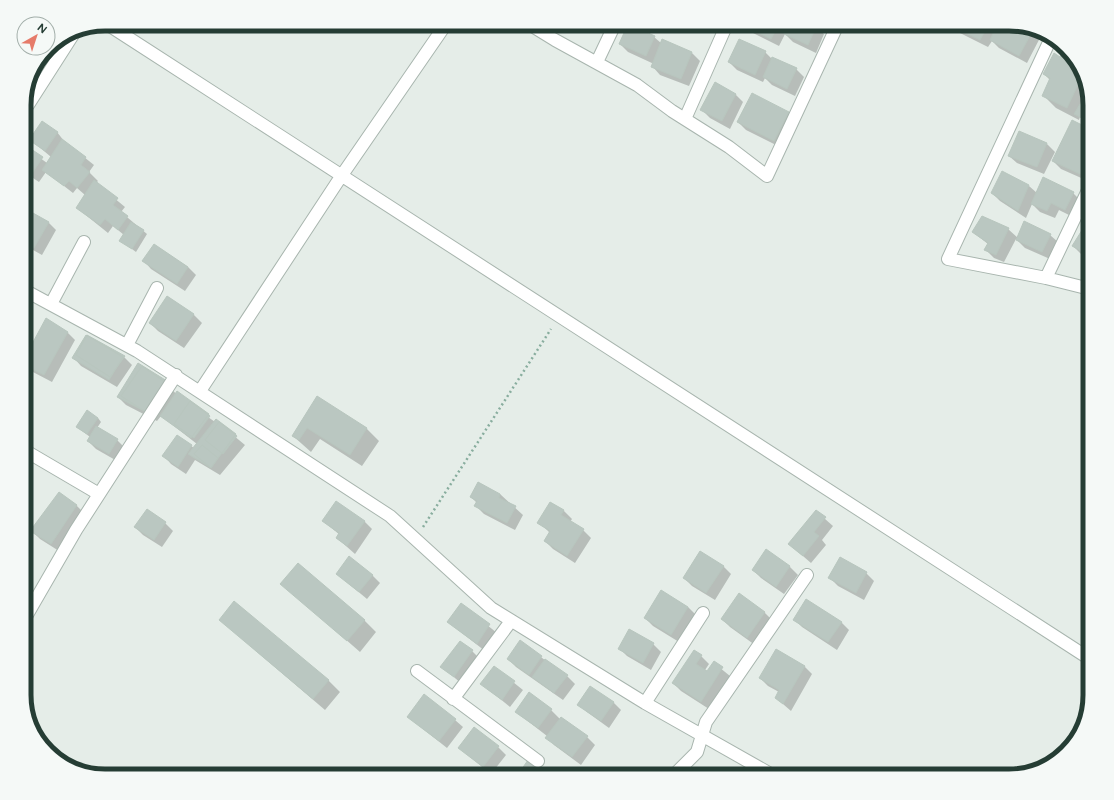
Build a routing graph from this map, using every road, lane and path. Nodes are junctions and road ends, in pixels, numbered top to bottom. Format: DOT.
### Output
graph roads {
  1 [pos="118,31"];
  2 [pos="441,31"];
  3 [pos="540,31"];
  4 [pos="612,31"];
  5 [pos="724,31"];
  6 [pos="835,31"];
  7 [pos="69,40"];
  8 [pos="1049,43"];
  9 [pos="597,62"];
  10 [pos="31,100"];
  11 [pos="685,119"];
  12 [pos="342,176"];
  13 [pos="1083,201"];
  14 [pos="1079,209"];
  15 [pos="1083,211"];
  16 [pos="84,242"];
  17 [pos="1046,278"];
  18 [pos="1083,287"];
  19 [pos="157,288"];
  20 [pos="31,294"];
  21 [pos="51,304"];
  22 [pos="560,315"];
  23 [pos="127,345"];
  24 [pos="176,375"];
  25 [pos="200,391"];
  26 [pos="31,454"];
  27 [pos="99,494"];
  28 [pos="415,539"];
  29 [pos="807,575"];
  30 [pos="31,608"];
  31 [pos="703,613"];
  32 [pos="511,621"];
  33 [pos="1083,654"];
  34 [pos="417,672"];
  35 [pos="453,699"];
  36 [pos="645,703"];
  37 [pos="702,736"];
  38 [pos="538,761"];
  39 [pos="680,769"];
  40 [pos="761,769"];
  1 -- 12 [label="street"];
  2 -- 12 [label="street"];
  3 -- 9 [label="street"];
  4 -- 9 [label="street"];
  5 -- 11 [label="street"];
  6 -- 11 [label="street"];
  7 -- 10 [label="street"];
  8 -- 17 [label="street"];
  9 -- 11 [label="street"];
  12 -- 22 [label="street"];
  12 -- 25 [label="street"];
  13 -- 14 [label="street"];
  14 -- 15 [label="street"];
  14 -- 17 [label="street"];
  16 -- 21 [label="street"];
  17 -- 18 [label="street"];
  19 -- 23 [label="street"];
  20 -- 21 [label="street"];
  21 -- 23 [label="street"];
  22 -- 28 [label="path"];
  22 -- 33 [label="street"];
  23 -- 24 [label="street"];
  24 -- 25 [label="street"];
  24 -- 27 [label="street"];
  25 -- 28 [label="street"];
  26 -- 27 [label="street"];
  27 -- 30 [label="street"];
  28 -- 32 [label="street"];
  29 -- 37 [label="street"];
  31 -- 36 [label="street"];
  32 -- 35 [label="street"];
  32 -- 36 [label="street"];
  34 -- 35 [label="street"];
  35 -- 38 [label="street"];
  36 -- 37 [label="street"];
  37 -- 39 [label="street"];
  37 -- 40 [label="street"];
}
